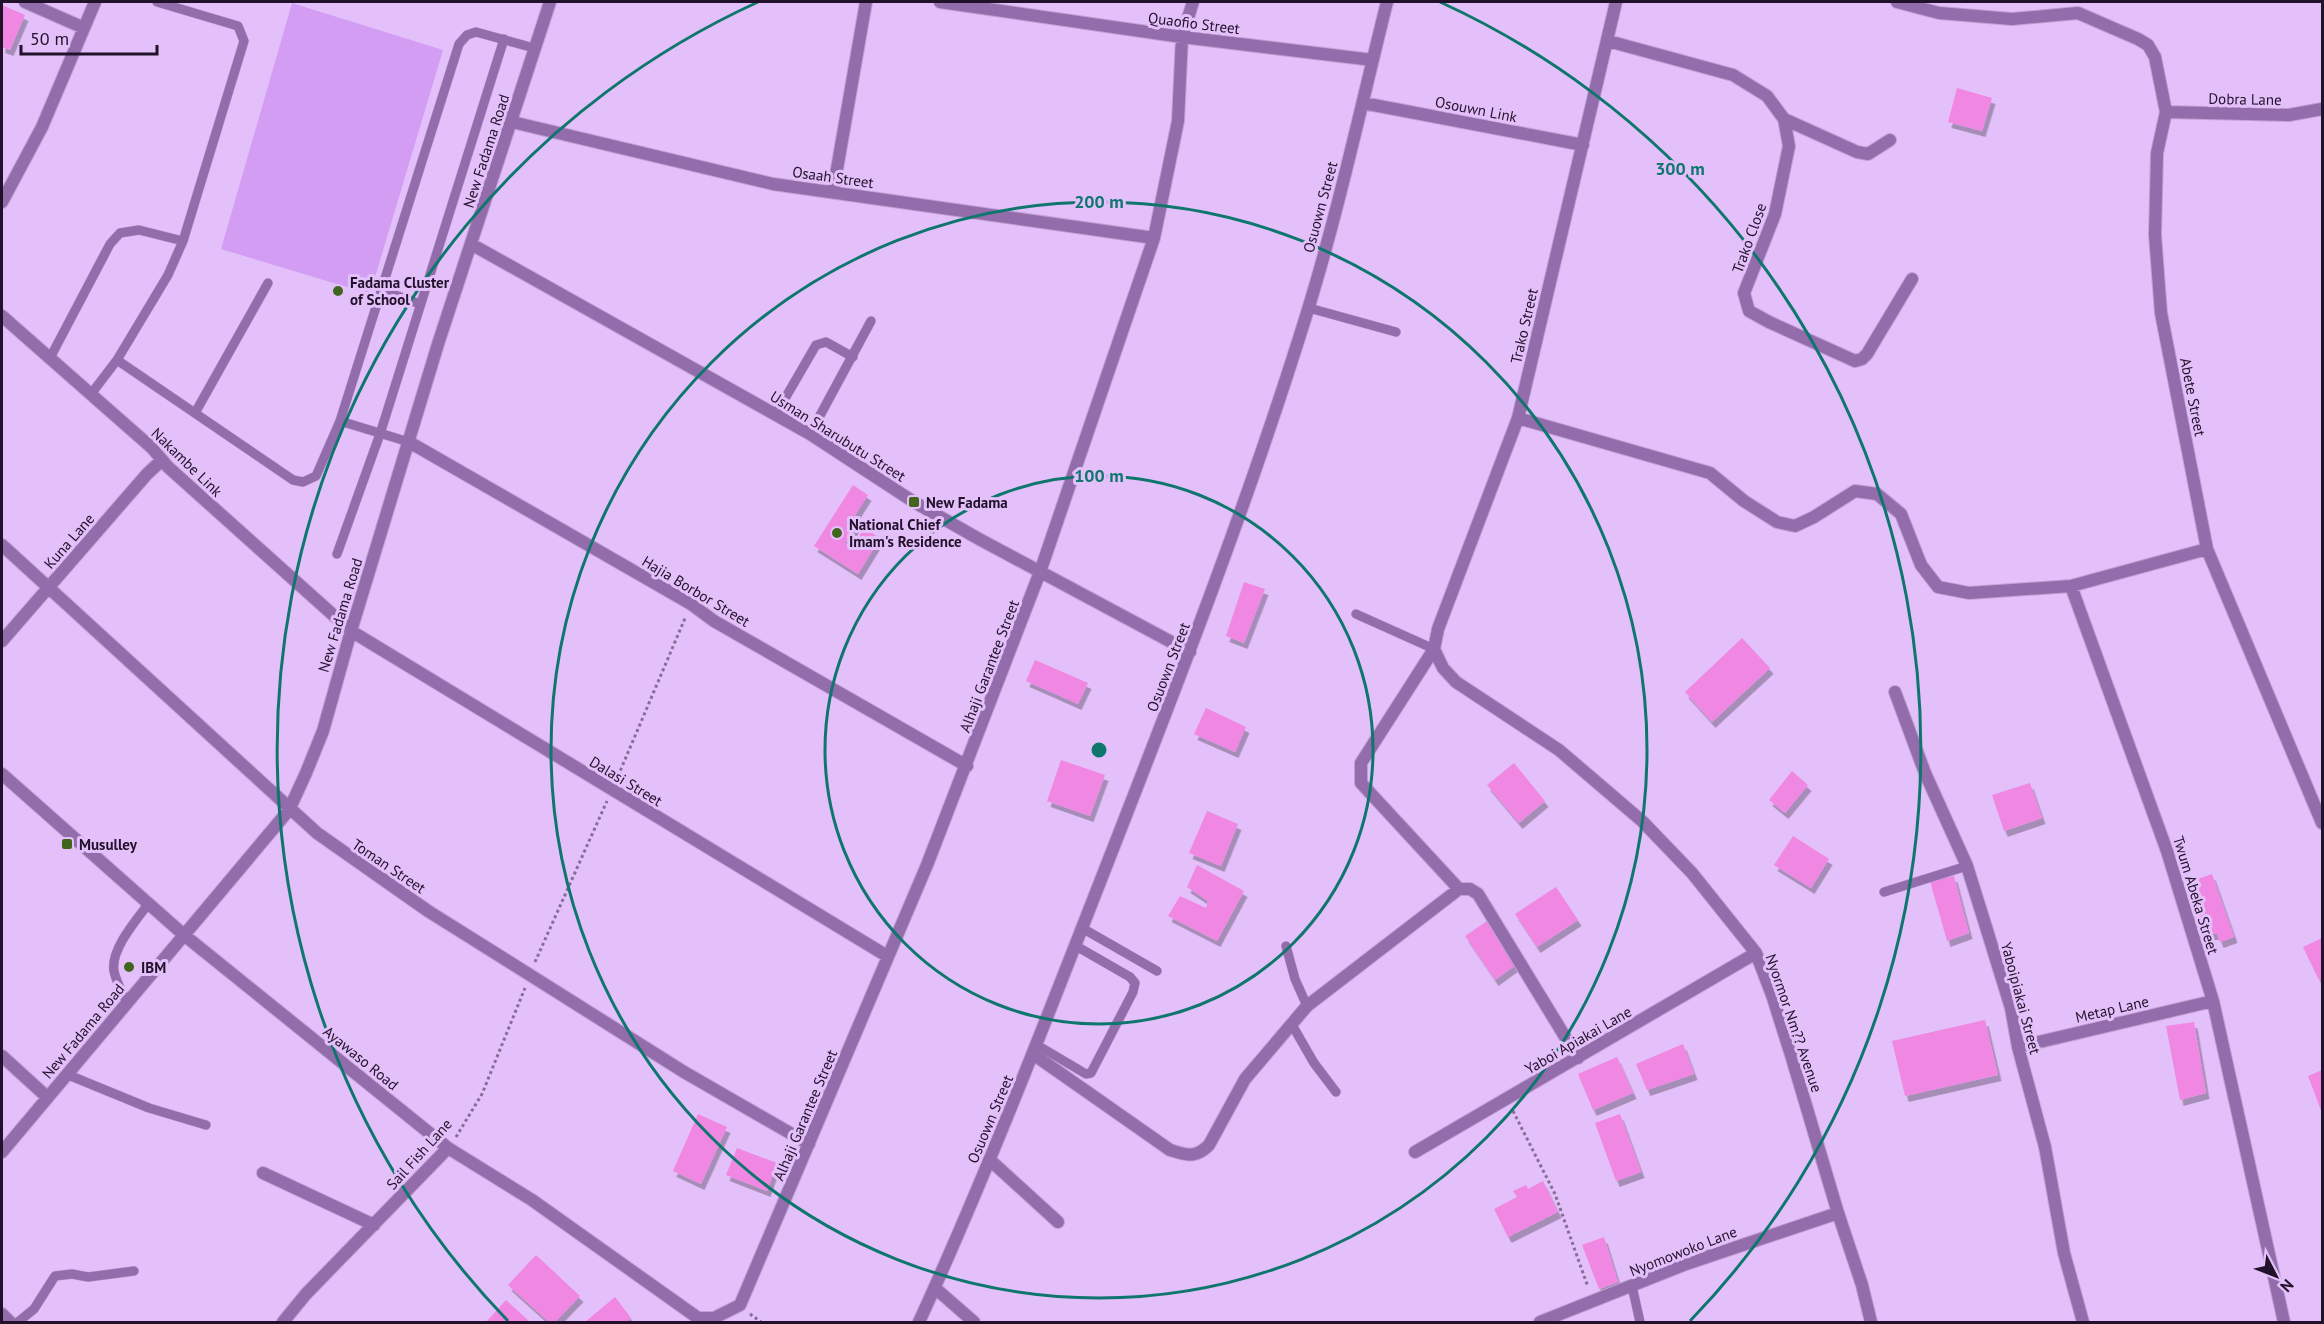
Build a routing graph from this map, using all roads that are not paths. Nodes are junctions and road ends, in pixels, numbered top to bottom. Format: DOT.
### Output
graph roads {
  1 [pos="25,2"];
  2 [pos="95,2"];
  3 [pos="157,2"];
  4 [pos="550,2"];
  5 [pos="866,2"];
  6 [pos="940,2"];
  7 [pos="1193,2"];
  8 [pos="1387,2"];
  9 [pos="1616,2"];
  10 [pos="1897,2"];
  11 [pos="2078,7"];
  12 [pos="84,28"];
  13 [pos="1182,37"];
  14 [pos="504,39"];
  15 [pos="1608,41"];
  16 [pos="534,48"];
  17 [pos="1373,60"];
  18 [pos="1363,104"];
  19 [pos="2322,110"];
  20 [pos="2166,112"];
  21 [pos="1784,119"];
  22 [pos="512,122"];
  23 [pos="1890,140"];
  24 [pos="1582,145"];
  25 [pos="833,192"];
  26 [pos="2,202"];
  27 [pos="1154,238"];
  28 [pos="183,241"];
  29 [pos="471,244"];
  30 [pos="1912,279"];
  31 [pos="268,283"];
  32 [pos="381,290"];
  33 [pos="420,304"];
  34 [pos="1309,308"];
  35 [pos="2,316"];
  36 [pos="871,321"];
  37 [pos="1396,332"];
  38 [pos="853,357"];
  39 [pos="50,358"];
  40 [pos="117,360"];
  41 [pos="91,394"];
  42 [pos="195,413"];
  43 [pos="776,414"];
  44 [pos="1518,418"];
  45 [pos="339,421"];
  46 [pos="380,434"];
  47 [pos="810,434"];
  48 [pos="409,442"];
  49 [pos="161,461"];
  50 [pos="2,545"];
  51 [pos="2207,549"];
  52 [pos="337,555"];
  53 [pos="1040,572"];
  54 [pos="2072,586"];
  55 [pos="48,588"];
  56 [pos="1356,614"];
  57 [pos="351,631"];
  58 [pos="2,641"];
  59 [pos="1434,649"];
  60 [pos="1190,652"];
  61 [pos="1895,692"];
  62 [pos="967,766"];
  63 [pos="2,774"];
  64 [pos="289,810"];
  65 [pos="2322,823"];
  66 [pos="1967,866"];
  67 [pos="1459,889"];
  68 [pos="1884,892"];
  69 [pos="149,903"];
  70 [pos="1082,928"];
  71 [pos="184,935"];
  72 [pos="1076,946"];
  73 [pos="1286,946"];
  74 [pos="1755,953"];
  75 [pos="887,956"];
  76 [pos="1157,971"];
  77 [pos="2213,1001"];
  78 [pos="127,1003"];
  79 [pos="1307,1006"];
  80 [pos="1291,1023"];
  81 [pos="2018,1047"];
  82 [pos="1035,1050"];
  83 [pos="2,1056"];
  84 [pos="1578,1058"];
  85 [pos="66,1074"];
  86 [pos="1336,1092"];
  87 [pos="46,1097"];
  88 [pos="206,1125"];
  89 [pos="809,1144"];
  90 [pos="448,1148"];
  91 [pos="2,1152"];
  92 [pos="1415,1152"];
  93 [pos="990,1160"];
  94 [pos="263,1173"];
  95 [pos="1838,1213"];
  96 [pos="1058,1222"];
  97 [pos="374,1225"];
  98 [pos="134,1271"];
  99 [pos="1632,1286"];
  100 [pos="935,1287"];
  101 [pos="729,1313"];
  102 [pos="2,1314"];
  103 [pos="10,1323"];
  104 [pos="18,1323"];
  105 [pos="283,1323"];
  106 [pos="919,1323"];
  107 [pos="974,1323"];
  108 [pos="1540,1323"];
  109 [pos="1640,1323"];
  110 [pos="1871,1323"];
  111 [pos="2083,1323"];
  112 [pos="2284,1323"];
  1 -- 12 [label="street"];
  2 -- 12 [label="street"];
  3 -- 28 [label="lane"];
  4 -- 16 [label="street, New Fadama Road"];
  5 -- 25 [label="street"];
  6 -- 13 [label="street, Quaofio Street"];
  7 -- 13 [label="street, Alhaji Garantee Street"];
  8 -- 17 [label="street, Osuown Street"];
  9 -- 15 [label="street, Trako Street"];
  10 -- 11 [label="street"];
  11 -- 20 [label="street, Abete Street"];
  12 -- 26 [label="street"];
  13 -- 17 [label="street, Quaofio Street"];
  13 -- 27 [label="street, Alhaji Garantee Street"];
  14 -- 16 [label="lane"];
  14 -- 32 [label="lane"];
  14 -- 33 [label="lane"];
  15 -- 21 [label="street, Trako Close"];
  15 -- 24 [label="street, Trako Street"];
  16 -- 22 [label="street, New Fadama Road"];
  17 -- 18 [label="street, Osuown Street"];
  18 -- 24 [label="street, Osouwn Link"];
  18 -- 34 [label="street, Osuown Street"];
  19 -- 20 [label="street, Dobra Lane"];
  20 -- 51 [label="street, Abete Street"];
  21 -- 23 [label="street"];
  21 -- 30 [label="street, Trako Close"];
  22 -- 25 [label="street, Osaah Street"];
  22 -- 29 [label="street, New Fadama Road"];
  24 -- 44 [label="street, Trako Street"];
  25 -- 27 [label="street, Osaah Street"];
  27 -- 53 [label="street, Alhaji Garantee Street"];
  28 -- 39 [label="lane"];
  28 -- 40 [label="lane"];
  29 -- 43 [label="street, Usman Sharubutu Street"];
  29 -- 48 [label="street, New Fadama Road"];
  31 -- 42 [label="lane"];
  32 -- 33 [label="lane"];
  32 -- 45 [label="lane"];
  33 -- 46 [label="lane"];
  34 -- 37 [label="lane"];
  34 -- 60 [label="street, Osuown Street"];
  35 -- 39 [label="street, Nakambe Link"];
  36 -- 38 [label="lane"];
  38 -- 43 [label="lane"];
  38 -- 47 [label="lane"];
  39 -- 41 [label="street, Nakambe Link"];
  40 -- 41 [label="lane"];
  40 -- 42 [label="lane"];
  41 -- 49 [label="street, Nakambe Link"];
  42 -- 45 [label="lane"];
  43 -- 47 [label="street, Usman Sharubutu Street"];
  44 -- 54 [label="street"];
  44 -- 59 [label="street, Trako Street"];
  45 -- 46 [label="lane"];
  46 -- 48 [label="lane"];
  46 -- 52 [label="lane"];
  47 -- 53 [label="street, Usman Sharubutu Street"];
  48 -- 57 [label="street, New Fadama Road"];
  48 -- 62 [label="street, Hajia Borbor Street"];
  49 -- 55 [label="street, Kuna Lane"];
  49 -- 57 [label="street, Nakambe Link"];
  50 -- 55 [label="street, Toman Street"];
  51 -- 54 [label="street"];
  51 -- 65 [label="street, Abete Street"];
  53 -- 60 [label="street, Usman Sharubutu Street"];
  53 -- 62 [label="street, Alhaji Garantee Street"];
  54 -- 77 [label="street, Twum Abeka Street"];
  55 -- 58 [label="street, Kuna Lane"];
  55 -- 64 [label="street, Toman Street"];
  56 -- 59 [label="lane"];
  57 -- 64 [label="street, New Fadama Road"];
  57 -- 75 [label="street, Dalasi Street"];
  59 -- 67 [label="street, Trako Street"];
  59 -- 74 [label="street, Nyormor Nm?? Avenue"];
  60 -- 70 [label="street, Osuown Street"];
  61 -- 66 [label="street, Yaboipiakai Street"];
  62 -- 75 [label="street, Alhaji Garantee Street"];
  63 -- 69 [label="street, Ayawaso Road"];
  64 -- 71 [label="street, New Fadama Road"];
  64 -- 89 [label="street, Toman Street"];
  66 -- 68 [label="lane"];
  66 -- 81 [label="street, Yaboipiakai Street"];
  67 -- 79 [label="street"];
  67 -- 84 [label="street"];
  69 -- 71 [label="street, Ayawaso Road"];
  69 -- 78 [label="lane"];
  70 -- 72 [label="street, Osuown Street"];
  70 -- 76 [label="lane"];
  71 -- 78 [label="street, New Fadama Road"];
  71 -- 90 [label="street, Ayawaso Road"];
  72 -- 82 [label="street, Osuown Street"];
  72 -- 82 [label="lane"];
  73 -- 79 [label="lane"];
  74 -- 84 [label="street, Yaboi Apiakai Lane"];
  74 -- 95 [label="street, Nyormor Nm?? Avenue"];
  75 -- 89 [label="street, Alhaji Garantee Street"];
  77 -- 81 [label="street, Metap Lane"];
  77 -- 112 [label="street, Twum Abeka Street"];
  78 -- 85 [label="street, New Fadama Road"];
  79 -- 80 [label="street"];
  80 -- 82 [label="street"];
  80 -- 86 [label="lane"];
  81 -- 111 [label="street, Yaboipiakai Street"];
  82 -- 93 [label="street, Osuown Street"];
  83 -- 87 [label="street"];
  84 -- 92 [label="street, Yaboi Apiakai Lane"];
  85 -- 87 [label="street, New Fadama Road"];
  85 -- 88 [label="lane"];
  87 -- 91 [label="street, New Fadama Road"];
  89 -- 101 [label="street, Alhaji Garantee Street"];
  90 -- 97 [label="street, Sail Fish Lane"];
  90 -- 101 [label="street, Ayawaso Road"];
  93 -- 96 [label="street"];
  93 -- 100 [label="street, Osuown Street"];
  94 -- 97 [label="street"];
  95 -- 99 [label="street, Nyomowoko Lane"];
  95 -- 110 [label="street, Nyormor Nm?? Avenue"];
  97 -- 105 [label="street, Sail Fish Lane"];
  98 -- 104 [label="lane"];
  99 -- 108 [label="street, Nyomowoko Lane"];
  99 -- 109 [label="lane"];
  100 -- 106 [label="street, Osuown Street"];
  100 -- 107 [label="street"];
  102 -- 103 [label="street"];
}
